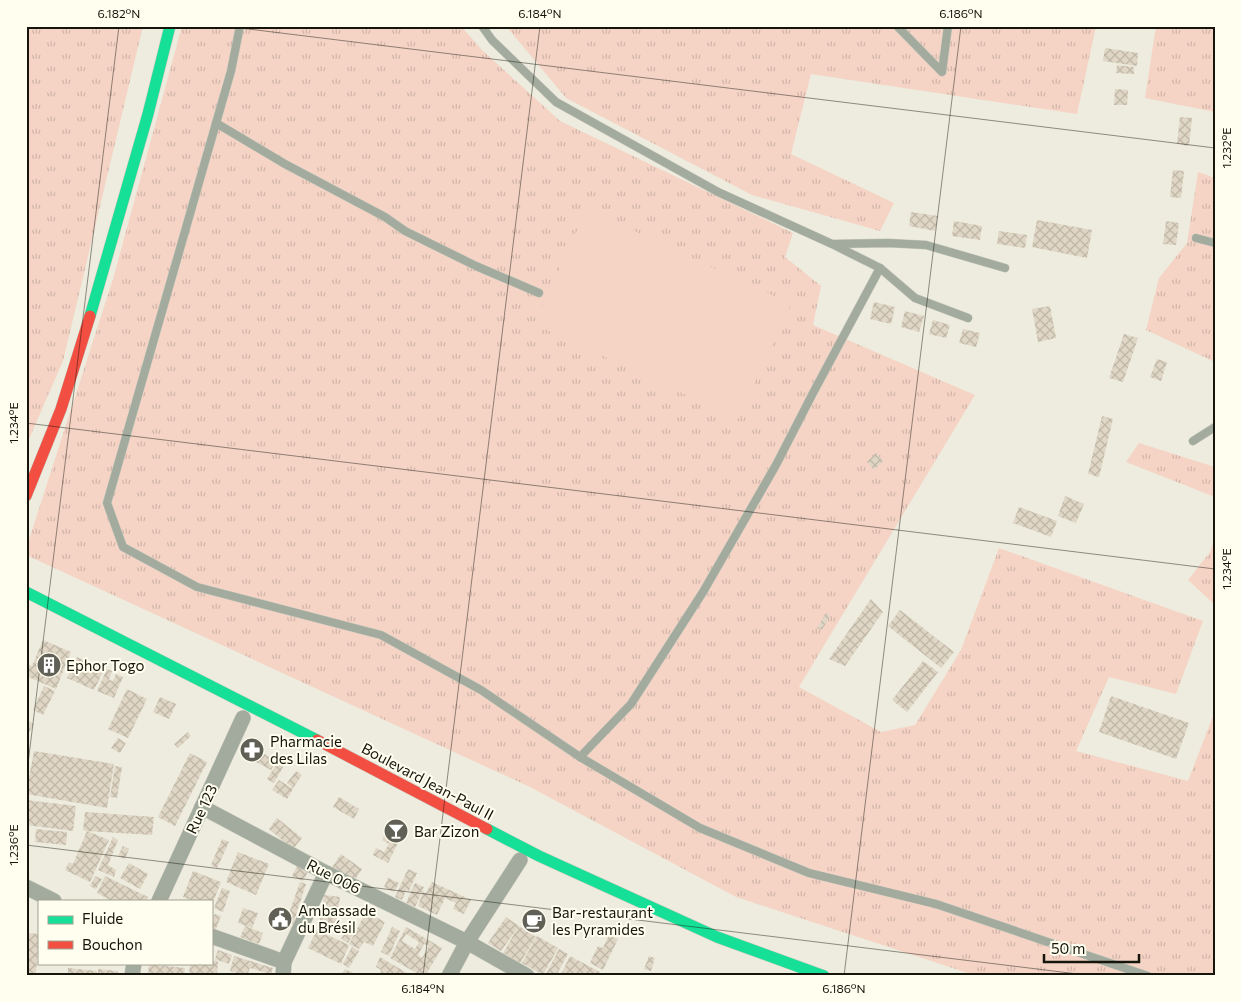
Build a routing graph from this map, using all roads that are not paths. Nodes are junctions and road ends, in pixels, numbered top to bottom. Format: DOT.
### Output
graph roads {
  1 [pos="170,26"];
  2 [pos="240,26"];
  3 [pos="482,26"];
  4 [pos="896,26"];
  5 [pos="948,26"];
  6 [pos="216,123"];
  7 [pos="1196,238"];
  8 [pos="1215,243"];
  9 [pos="832,244"];
  10 [pos="880,268"];
  11 [pos="1005,268"];
  12 [pos="539,293"];
  13 [pos="968,318"];
  14 [pos="1215,426"];
  15 [pos="1193,441"];
  16 [pos="26,496"];
  17 [pos="26,592"];
  18 [pos="243,718"];
  19 [pos="580,757"];
  20 [pos="202,807"];
  21 [pos="520,860"];
  22 [pos="326,873"];
  23 [pos="26,887"];
  24 [pos="52,900"];
  25 [pos="159,900"];
  26 [pos="212,936"];
  27 [pos="467,942"];
  28 [pos="284,969"];
  29 [pos="449,976"];
  30 [pos="527,976"];
  31 [pos="824,976"];
  32 [pos="1148,976"];
  1 -- 16 [label="main road"];
  2 -- 6 [label="lane"];
  3 -- 9 [label="lane"];
  4 -- 5 [label="lane"];
  6 -- 12 [label="lane"];
  6 -- 19 [label="lane"];
  7 -- 8 [label="lane"];
  9 -- 10 [label="lane"];
  9 -- 11 [label="lane"];
  10 -- 13 [label="lane"];
  10 -- 19 [label="lane"];
  14 -- 15 [label="lane"];
  17 -- 31 [label="main road, Boulevard Jean-Paul II"];
  18 -- 20 [label="street, Rue 123"];
  19 -- 32 [label="lane"];
  20 -- 22 [label="street, Rue 006"];
  20 -- 25 [label="street, Rue 123"];
  21 -- 27 [label="street"];
  22 -- 27 [label="street, Rue 006"];
  22 -- 28 [label="street"];
  23 -- 24 [label="street"];
  26 -- 28 [label="street"];
  27 -- 29 [label="street"];
  27 -- 30 [label="street, Rue 006"];
}
